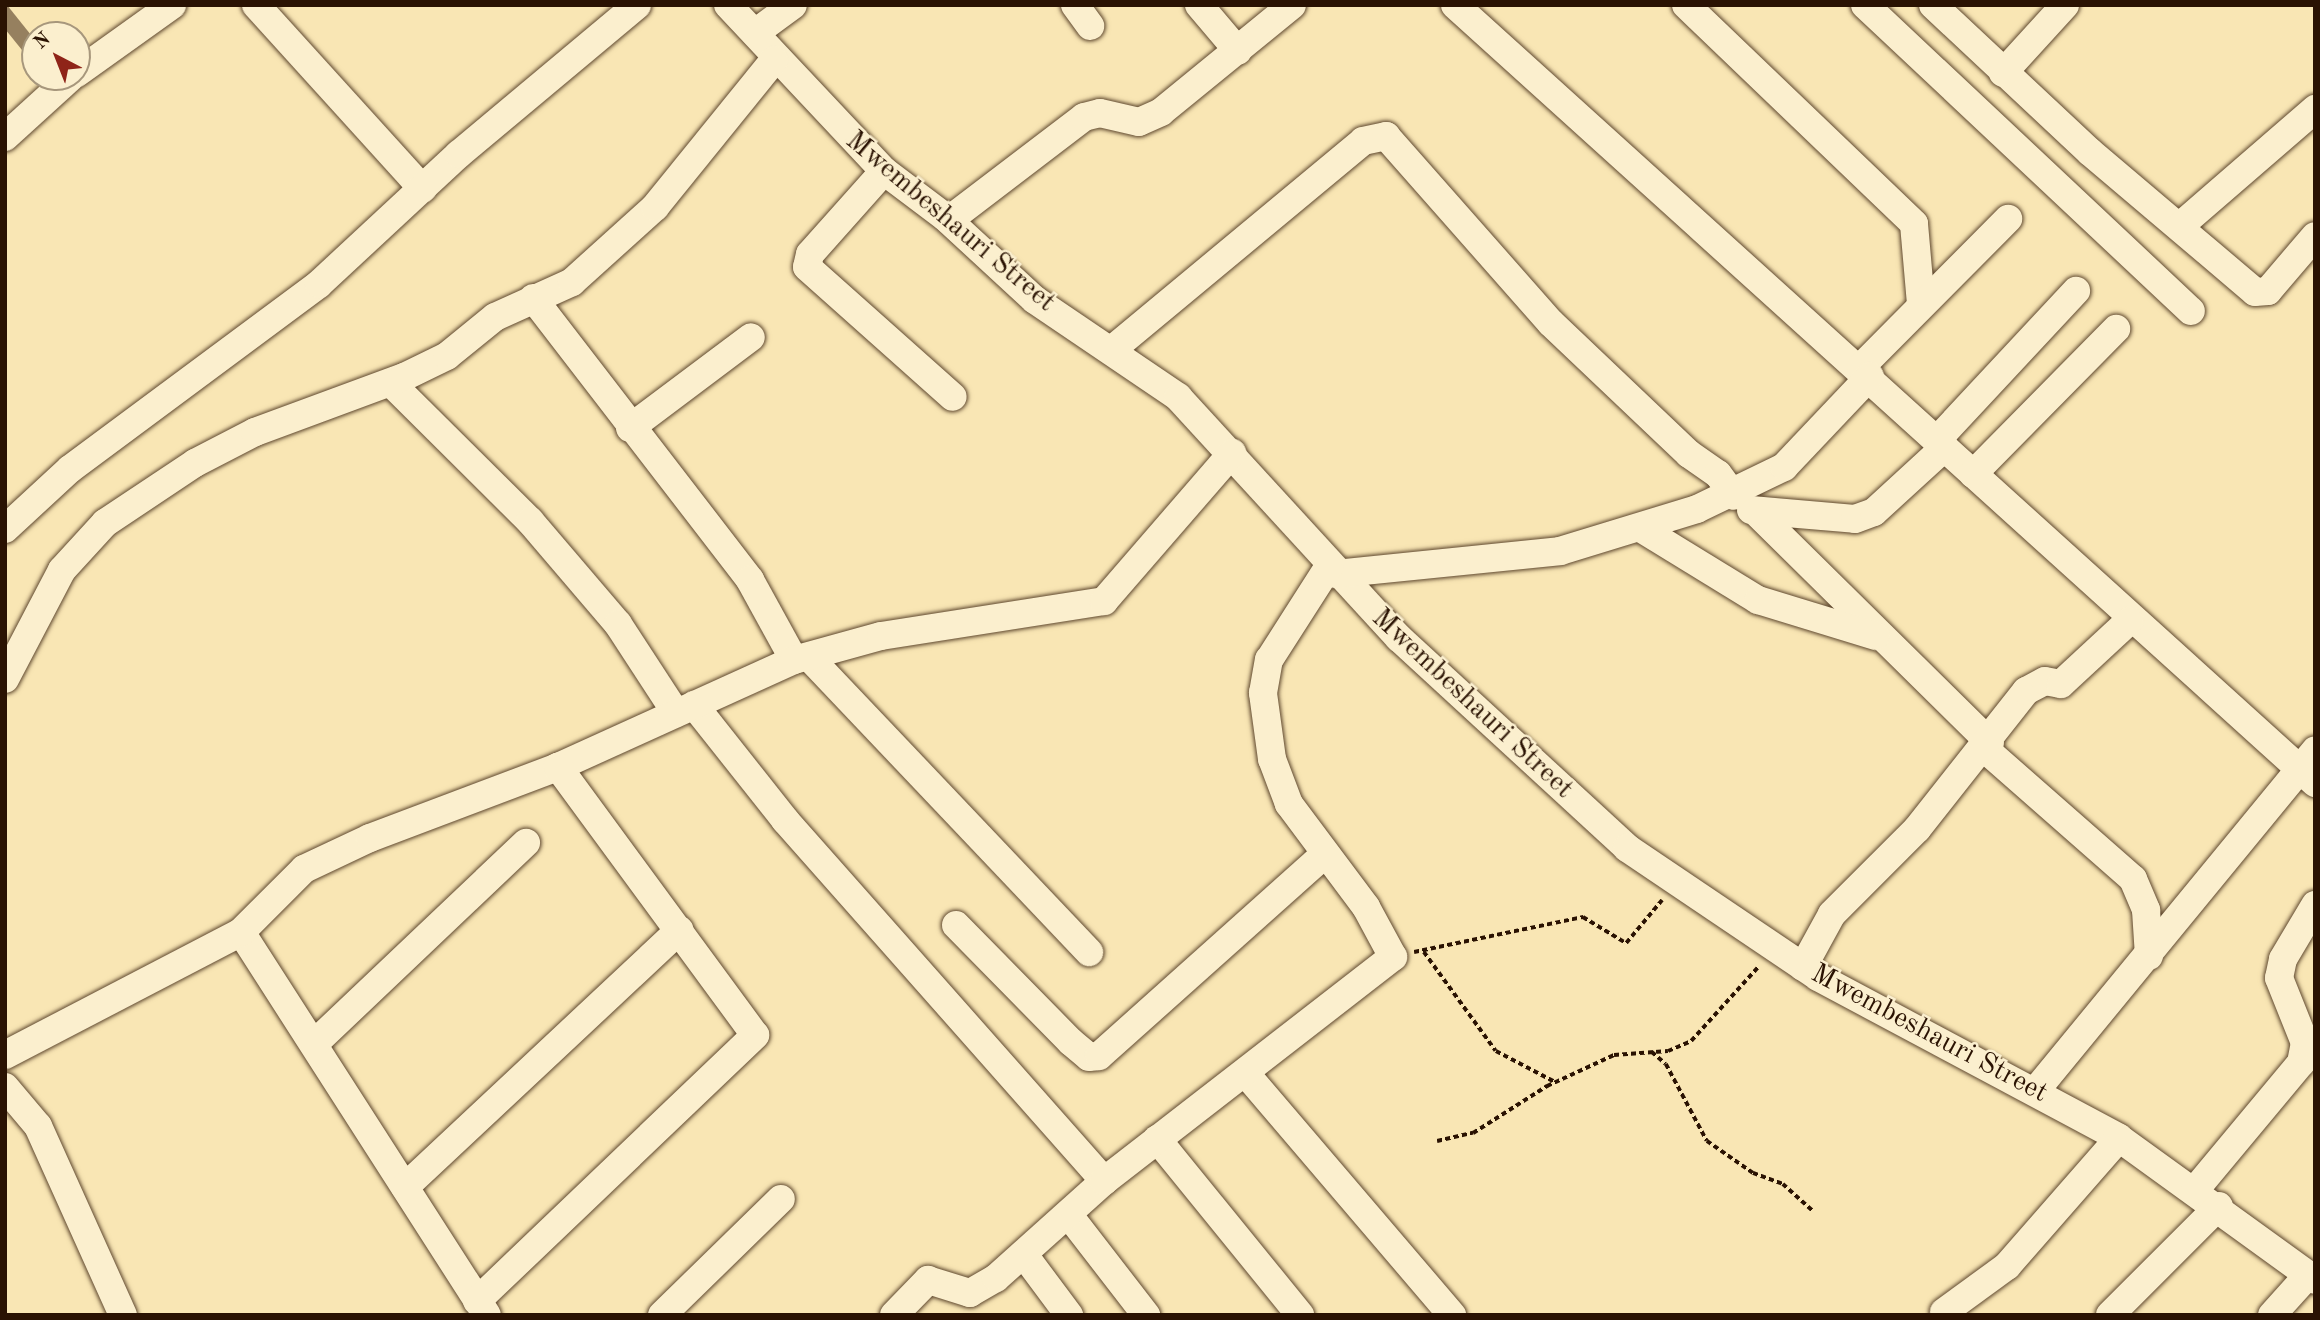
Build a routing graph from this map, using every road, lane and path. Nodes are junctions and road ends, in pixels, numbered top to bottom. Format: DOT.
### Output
graph roads {
  1 [pos="172,5"];
  2 [pos="637,5"];
  3 [pos="728,5"];
  4 [pos="793,5"];
  5 [pos="1199,5"];
  6 [pos="1292,5"];
  7 [pos="1455,5"];
  8 [pos="1686,5"];
  9 [pos="1866,5"];
  10 [pos="1933,5"];
  11 [pos="2065,5"];
  12 [pos="267,9"];
  13 [pos="755,33"];
  14 [pos="1238,51"];
  15 [pos="774,60"];
  16 [pos="91,63"];
  17 [pos="2003,73"];
  18 [pos="56,91"];
  19 [pos="2315,108"];
  20 [pos="5,137"];
  21 [pos="884,171"];
  22 [pos="423,189"];
  23 [pos="2008,219"];
  24 [pos="949,220"];
  25 [pos="2180,226"];
  26 [pos="2315,236"];
  27 [pos="2076,291"];
  28 [pos="533,298"];
  29 [pos="1921,304"];
  30 [pos="2191,310"];
  31 [pos="2116,329"];
  32 [pos="751,337"];
  33 [pos="1114,348"];
  34 [pos="1866,371"];
  35 [pos="390,383"];
  36 [pos="953,397"];
  37 [pos="630,428"];
  38 [pos="1941,443"];
  39 [pos="1232,453"];
  40 [pos="1973,474"];
  41 [pos="1735,503"];
  42 [pos="5,529"];
  43 [pos="1642,529"];
  44 [pos="1332,570"];
  45 [pos="2129,621"];
  46 [pos="1877,636"];
  47 [pos="802,658"];
  48 [pos="5,679"];
  49 [pos="685,709"];
  50 [pos="1988,746"];
  51 [pos="2315,750"];
  52 [pos="558,767"];
  53 [pos="2306,778"];
  54 [pos="526,843"];
  55 [pos="1325,855"];
  56 [pos="1674,882"];
  57 [pos="2315,905"];
  58 [pos="956,925"];
  59 [pos="680,930"];
  60 [pos="242,933"];
  61 [pos="1774,948"];
  62 [pos="1089,952"];
  63 [pos="1395,952"];
  64 [pos="1423,952"];
  65 [pos="2149,956"];
  66 [pos="1803,967"];
  67 [pos="315,1043"];
  68 [pos="1652,1052"];
  69 [pos="5,1055"];
  70 [pos="1247,1075"];
  71 [pos="1555,1082"];
  72 [pos="5,1087"];
  73 [pos="2037,1089"];
  74 [pos="2119,1138"];
  75 [pos="1157,1139"];
  76 [pos="1437,1141"];
  77 [pos="1104,1181"];
  78 [pos="405,1187"];
  79 [pos="2195,1190"];
  80 [pos="781,1199"];
  81 [pos="2219,1206"];
  82 [pos="1814,1212"];
  83 [pos="1068,1214"];
  84 [pos="1025,1256"];
  85 [pos="2312,1277"];
  86 [pos="482,1308"];
  87 [pos="1944,1312"];
  88 [pos="123,1315"];
  89 [pos="662,1315"];
  90 [pos="894,1315"];
  91 [pos="1069,1315"];
  92 [pos="1146,1315"];
  93 [pos="1300,1315"];
  94 [pos="1452,1315"];
  95 [pos="2110,1315"];
  96 [pos="2272,1315"];
  1 -- 16 [label="street"];
  2 -- 22 [label="street"];
  3 -- 13 [label="street, Mwembeshauri Street"];
  4 -- 13 [label="street"];
  5 -- 14 [label="street"];
  6 -- 14 [label="street"];
  7 -- 34 [label="street"];
  8 -- 29 [label="street"];
  9 -- 30 [label="street"];
  10 -- 17 [label="street"];
  11 -- 17 [label="street"];
  12 -- 22 [label="street"];
  13 -- 15 [label="street, Mwembeshauri Street"];
  14 -- 24 [label="street"];
  15 -- 21 [label="street, Mwembeshauri Street"];
  15 -- 28 [label="street"];
  17 -- 25 [label="street"];
  18 -- 20 [label="street"];
  19 -- 25 [label="street"];
  21 -- 24 [label="street, Mwembeshauri Street"];
  21 -- 36 [label="street"];
  22 -- 42 [label="street"];
  23 -- 29 [label="street"];
  24 -- 33 [label="street, Mwembeshauri Street"];
  25 -- 26 [label="street"];
  27 -- 38 [label="street"];
  28 -- 35 [label="street"];
  28 -- 37 [label="street"];
  29 -- 34 [label="street"];
  31 -- 40 [label="street"];
  32 -- 37 [label="street"];
  33 -- 39 [label="street, Mwembeshauri Street"];
  33 -- 41 [label="street"];
  34 -- 38 [label="street"];
  34 -- 41 [label="street"];
  35 -- 48 [label="street"];
  35 -- 49 [label="street"];
  37 -- 47 [label="street"];
  38 -- 40 [label="street"];
  38 -- 41 [label="street"];
  39 -- 44 [label="street, Mwembeshauri Street"];
  39 -- 47 [label="street"];
  40 -- 45 [label="street"];
  41 -- 43 [label="street"];
  41 -- 46 [label="street"];
  43 -- 44 [label="street"];
  43 -- 46 [label="street"];
  44 -- 55 [label="street"];
  44 -- 56 [label="street, Mwembeshauri Street"];
  45 -- 50 [label="street"];
  45 -- 53 [label="street"];
  46 -- 50 [label="street"];
  47 -- 49 [label="street"];
  47 -- 62 [label="street"];
  49 -- 52 [label="street"];
  49 -- 77 [label="street"];
  50 -- 65 [label="street"];
  50 -- 66 [label="street"];
  51 -- 53 [label="street"];
  52 -- 59 [label="street"];
  52 -- 60 [label="street"];
  53 -- 65 [label="street"];
  54 -- 67 [label="street"];
  55 -- 58 [label="street"];
  55 -- 63 [label="street"];
  56 -- 61 [label="street, Mwembeshauri Street"];
  56 -- 64 [label="path"];
  57 -- 79 [label="street"];
  59 -- 78 [label="street"];
  59 -- 86 [label="street"];
  60 -- 67 [label="street"];
  60 -- 69 [label="street"];
  61 -- 66 [label="street, Mwembeshauri Street"];
  61 -- 68 [label="path"];
  63 -- 64 [label="path"];
  63 -- 70 [label="street"];
  64 -- 71 [label="path"];
  65 -- 73 [label="street"];
  66 -- 73 [label="street, Mwembeshauri Street"];
  67 -- 78 [label="street"];
  68 -- 71 [label="path"];
  68 -- 82 [label="path"];
  70 -- 75 [label="street"];
  70 -- 94 [label="street"];
  71 -- 76 [label="path"];
  72 -- 88 [label="street"];
  73 -- 74 [label="street, Mwembeshauri Street"];
  74 -- 79 [label="street, Mwembeshauri Street"];
  74 -- 87 [label="street"];
  75 -- 77 [label="street"];
  75 -- 93 [label="street"];
  77 -- 83 [label="street"];
  78 -- 86 [label="street"];
  79 -- 81 [label="street, Mwembeshauri Street"];
  80 -- 89 [label="street"];
  81 -- 85 [label="street, Mwembeshauri Street"];
  81 -- 95 [label="street"];
  83 -- 84 [label="street"];
  83 -- 92 [label="street"];
  84 -- 90 [label="street"];
  84 -- 91 [label="street"];
  85 -- 96 [label="street"];
}
